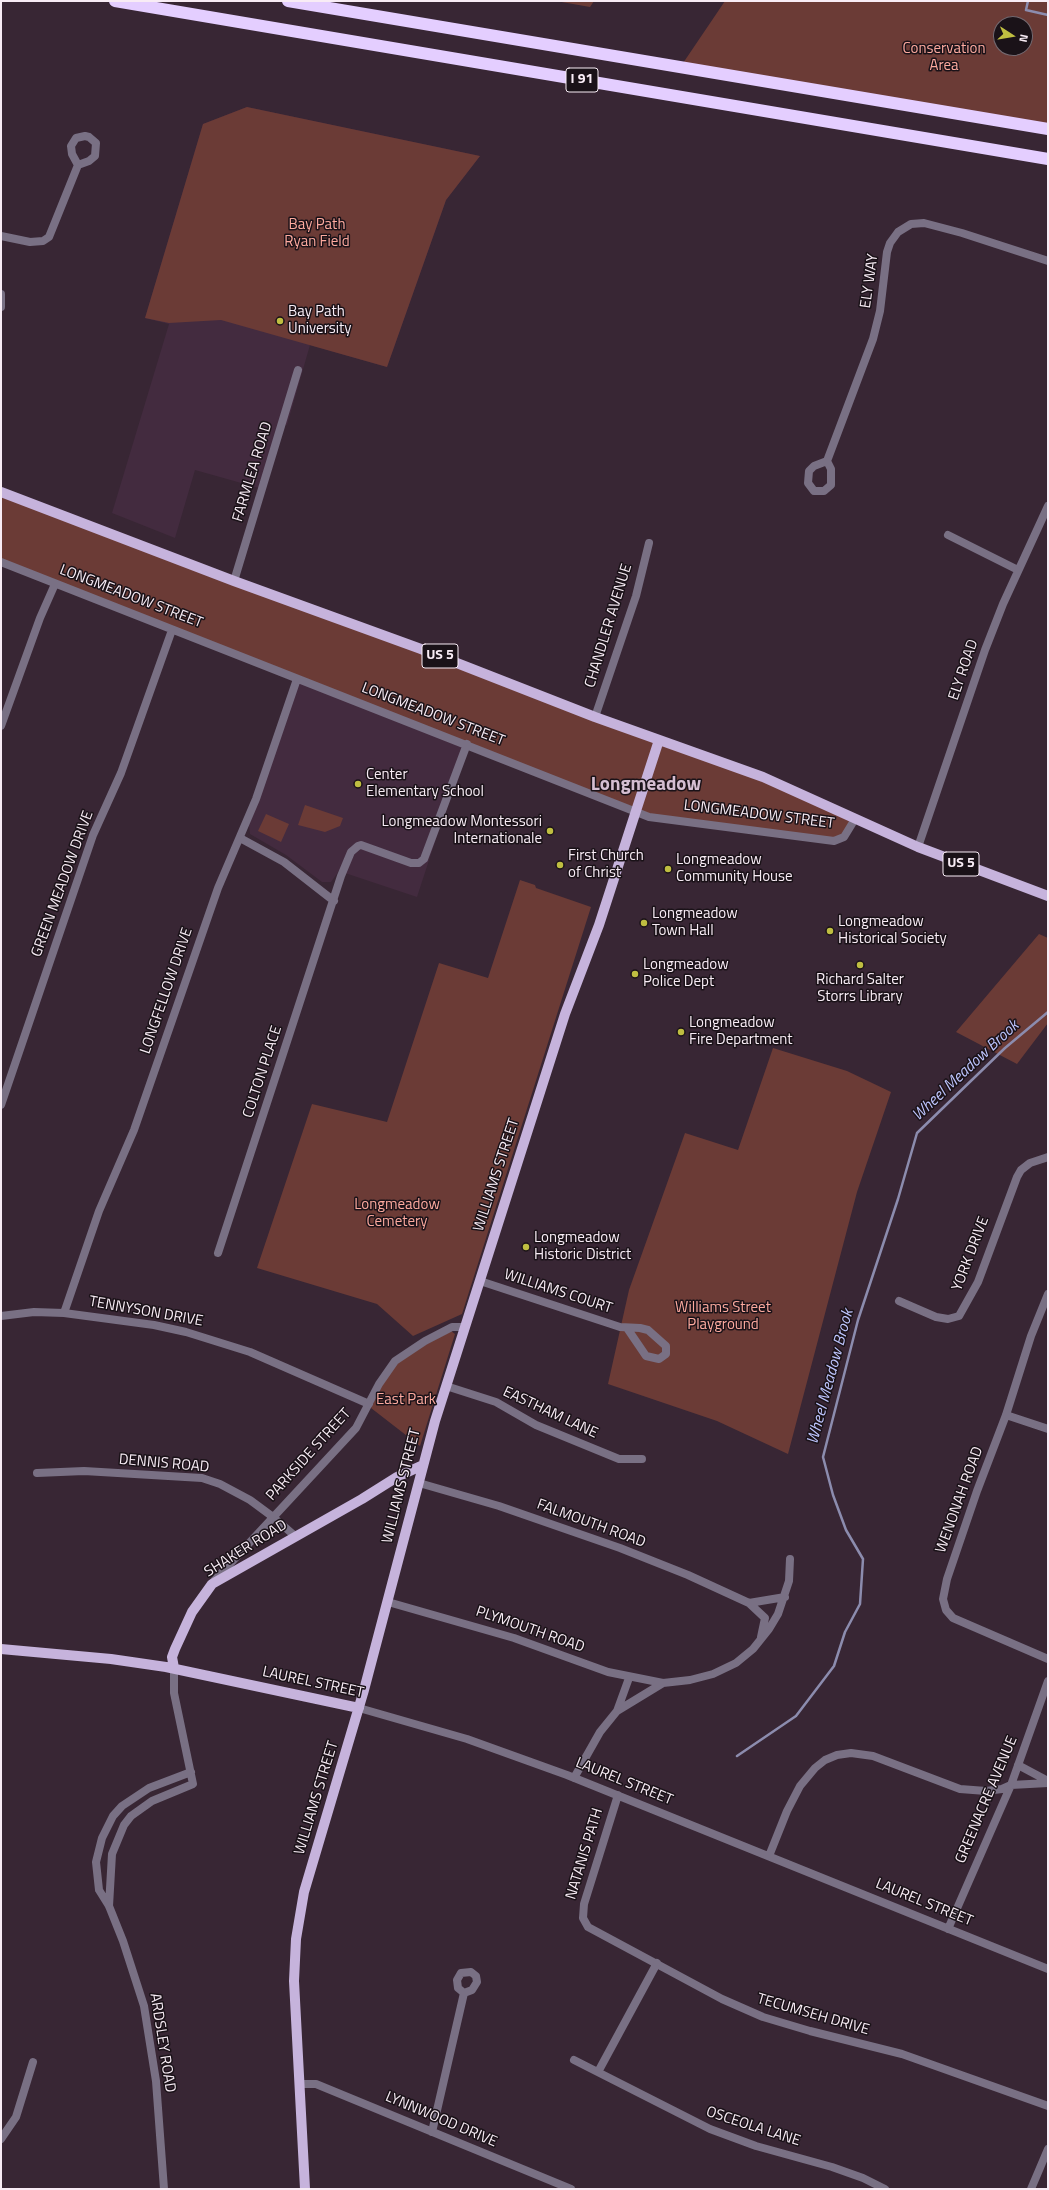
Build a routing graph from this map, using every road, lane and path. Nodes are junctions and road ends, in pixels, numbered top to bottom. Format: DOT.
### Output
graph roads {
  1 [pos="115,1"];
  2 [pos="288,1"];
  3 [pos="1048,129"];
  4 [pos="1048,159"];
  5 [pos="78,165"];
  6 [pos="1,236"];
  7 [pos="1048,261"];
  8 [pos="1,294"];
  9 [pos="1,307"];
  10 [pos="298,370"];
  11 [pos="827,461"];
  12 [pos="1,492"];
  13 [pos="1048,506"];
  14 [pos="948,535"];
  15 [pos="649,543"];
  16 [pos="1,562"];
  17 [pos="1018,570"];
  18 [pos="234,581"];
  19 [pos="55,584"];
  20 [pos="172,630"];
  21 [pos="297,679"];
  22 [pos="595,717"];
  23 [pos="1,726"];
  24 [pos="659,740"];
  25 [pos="467,744"];
  26 [pos="636,811"];
  27 [pos="855,819"];
  28 [pos="240,838"];
  29 [pos="918,847"];
  30 [pos="1048,896"];
  31 [pos="334,901"];
  32 [pos="1,1105"];
  33 [pos="1048,1157"];
  34 [pos="218,1253"];
  35 [pos="480,1280"];
  36 [pos="1048,1294"];
  37 [pos="898,1301"];
  38 [pos="64,1313"];
  39 [pos="1,1316"];
  40 [pos="464,1328"];
  41 [pos="628,1328"];
  42 [pos="446,1386"];
  43 [pos="369,1404"];
  44 [pos="1006,1415"];
  45 [pos="1048,1430"];
  46 [pos="642,1459"];
  47 [pos="423,1465"];
  48 [pos="37,1474"];
  49 [pos="419,1483"];
  50 [pos="273,1517"];
  51 [pos="295,1536"];
  52 [pos="790,1559"];
  53 [pos="212,1584"];
  54 [pos="785,1597"];
  55 [pos="388,1602"];
  56 [pos="749,1603"];
  57 [pos="757,1644"];
  58 [pos="1,1649"];
  59 [pos="1048,1659"];
  60 [pos="174,1668"];
  61 [pos="629,1678"];
  62 [pos="1048,1681"];
  63 [pos="663,1683"];
  64 [pos="359,1708"];
  65 [pos="617,1711"];
  66 [pos="1018,1765"];
  67 [pos="191,1772"];
  68 [pos="574,1778"];
  69 [pos="1048,1782"];
  70 [pos="1011,1785"];
  71 [pos="618,1795"];
  72 [pos="769,1856"];
  73 [pos="109,1906"];
  74 [pos="584,1922"];
  75 [pos="948,1929"];
  76 [pos="658,1963"];
  77 [pos="1048,1969"];
  78 [pos="464,1993"];
  79 [pos="574,2060"];
  80 [pos="33,2062"];
  81 [pos="598,2072"];
  82 [pos="299,2084"];
  83 [pos="1048,2106"];
  84 [pos="432,2132"];
  85 [pos="1,2140"];
  86 [pos="1048,2149"];
  87 [pos="164,2189"];
  88 [pos="305,2189"];
  89 [pos="571,2189"];
  90 [pos="885,2189"];
  91 [pos="1031,2189"];
  1 -- 4 [label="highway, I 91"];
  2 -- 3 [label="highway, I 91"];
  5 -- 6 [label="street"];
  7 -- 11 [label="street, ELY WAY"];
  8 -- 9 [label="street"];
  10 -- 18 [label="street, FARMLEA ROAD"];
  12 -- 18 [label="main road, LONGMEADOW STREET / US 5"];
  13 -- 17 [label="street, ELY ROAD"];
  14 -- 17 [label="street"];
  15 -- 22 [label="street, CHANDLER AVENUE"];
  16 -- 19 [label="street, LONGMEADOW STREET"];
  17 -- 29 [label="street, ELY ROAD"];
  18 -- 22 [label="main road, LONGMEADOW STREET / US 5"];
  19 -- 20 [label="street, LONGMEADOW STREET"];
  19 -- 23 [label="street"];
  20 -- 21 [label="street, LONGMEADOW STREET"];
  20 -- 32 [label="street, GREEN MEADOW DRIVE"];
  21 -- 25 [label="street, LONGMEADOW STREET"];
  21 -- 28 [label="street, LONGFELLOW DRIVE"];
  22 -- 24 [label="main road, LONGMEADOW STREET / US 5"];
  24 -- 26 [label="main road, WILLIAMS STREET"];
  24 -- 27 [label="main road, LONGMEADOW STREET / US 5"];
  25 -- 26 [label="street, LONGMEADOW STREET"];
  25 -- 31 [label="street, COLTON PLACE"];
  26 -- 27 [label="street, LONGMEADOW STREET"];
  26 -- 35 [label="main road, WILLIAMS STREET"];
  27 -- 29 [label="main road, LONGMEADOW STREET / US 5"];
  28 -- 31 [label="street"];
  28 -- 38 [label="street, LONGFELLOW DRIVE"];
  29 -- 30 [label="main road, LONGMEADOW STREET / US 5"];
  31 -- 34 [label="street, COLTON PLACE"];
  33 -- 37 [label="street, YORK DRIVE"];
  35 -- 40 [label="main road, WILLIAMS STREET"];
  35 -- 41 [label="street, WILLIAMS COURT"];
  36 -- 44 [label="street, WENONAH ROAD"];
  38 -- 39 [label="street, TENNYSON DRIVE"];
  38 -- 43 [label="street, TENNYSON DRIVE"];
  40 -- 42 [label="main road, WILLIAMS STREET"];
  40 -- 43 [label="street, PARKSIDE STREET"];
  41 -- 41 [label="street, WILLIAMS COURT"];
  42 -- 46 [label="street, EASTHAM LANE"];
  42 -- 47 [label="main road, WILLIAMS STREET"];
  43 -- 50 [label="street, PARKSIDE STREET"];
  44 -- 45 [label="street"];
  44 -- 59 [label="street, WENONAH ROAD"];
  47 -- 49 [label="main road, WILLIAMS STREET"];
  47 -- 51 [label="main road, SHAKER ROAD"];
  48 -- 50 [label="street, DENNIS ROAD"];
  49 -- 55 [label="main road, WILLIAMS STREET"];
  49 -- 56 [label="street, FALMOUTH ROAD"];
  50 -- 51 [label="street, DENNIS ROAD"];
  50 -- 53 [label="street, PARKSIDE STREET"];
  51 -- 53 [label="main road, SHAKER ROAD"];
  52 -- 54 [label="street"];
  53 -- 60 [label="main road, SHAKER ROAD"];
  54 -- 56 [label="street"];
  54 -- 57 [label="street"];
  55 -- 61 [label="street, PLYMOUTH ROAD"];
  55 -- 64 [label="main road, WILLIAMS STREET"];
  56 -- 57 [label="street, FALMOUTH ROAD"];
  57 -- 63 [label="street"];
  58 -- 60 [label="main road"];
  60 -- 64 [label="main road, LAUREL STREET"];
  60 -- 67 [label="street"];
  61 -- 63 [label="street, PLYMOUTH ROAD"];
  61 -- 65 [label="street"];
  62 -- 66 [label="street, GREENACRE AVENUE"];
  63 -- 65 [label="street"];
  64 -- 68 [label="street, LAUREL STREET"];
  64 -- 82 [label="main road, WILLIAMS STREET"];
  65 -- 68 [label="street"];
  66 -- 69 [label="street"];
  66 -- 70 [label="street, GREENACRE AVENUE"];
  67 -- 73 [label="street, ARDSLEY ROAD"];
  67 -- 73 [label="street, ARDSLEY ROAD"];
  68 -- 71 [label="street, LAUREL STREET"];
  69 -- 70 [label="street"];
  70 -- 72 [label="street"];
  70 -- 75 [label="street, GREENACRE AVENUE"];
  71 -- 72 [label="street, LAUREL STREET"];
  71 -- 74 [label="street, NATANIS PATH"];
  72 -- 75 [label="street, LAUREL STREET"];
  73 -- 87 [label="street, ARDSLEY ROAD"];
  74 -- 76 [label="street, TECUMSEH DRIVE"];
  75 -- 77 [label="street, LAUREL STREET"];
  76 -- 81 [label="street"];
  76 -- 83 [label="street, TECUMSEH DRIVE"];
  78 -- 84 [label="street"];
  79 -- 81 [label="street, OSCEOLA LANE"];
  80 -- 85 [label="street"];
  81 -- 90 [label="street, OSCEOLA LANE"];
  82 -- 84 [label="street, LYNNWOOD DRIVE"];
  82 -- 88 [label="main road, WILLIAMS STREET"];
  84 -- 89 [label="street, LYNNWOOD DRIVE"];
  86 -- 91 [label="street"];
}
